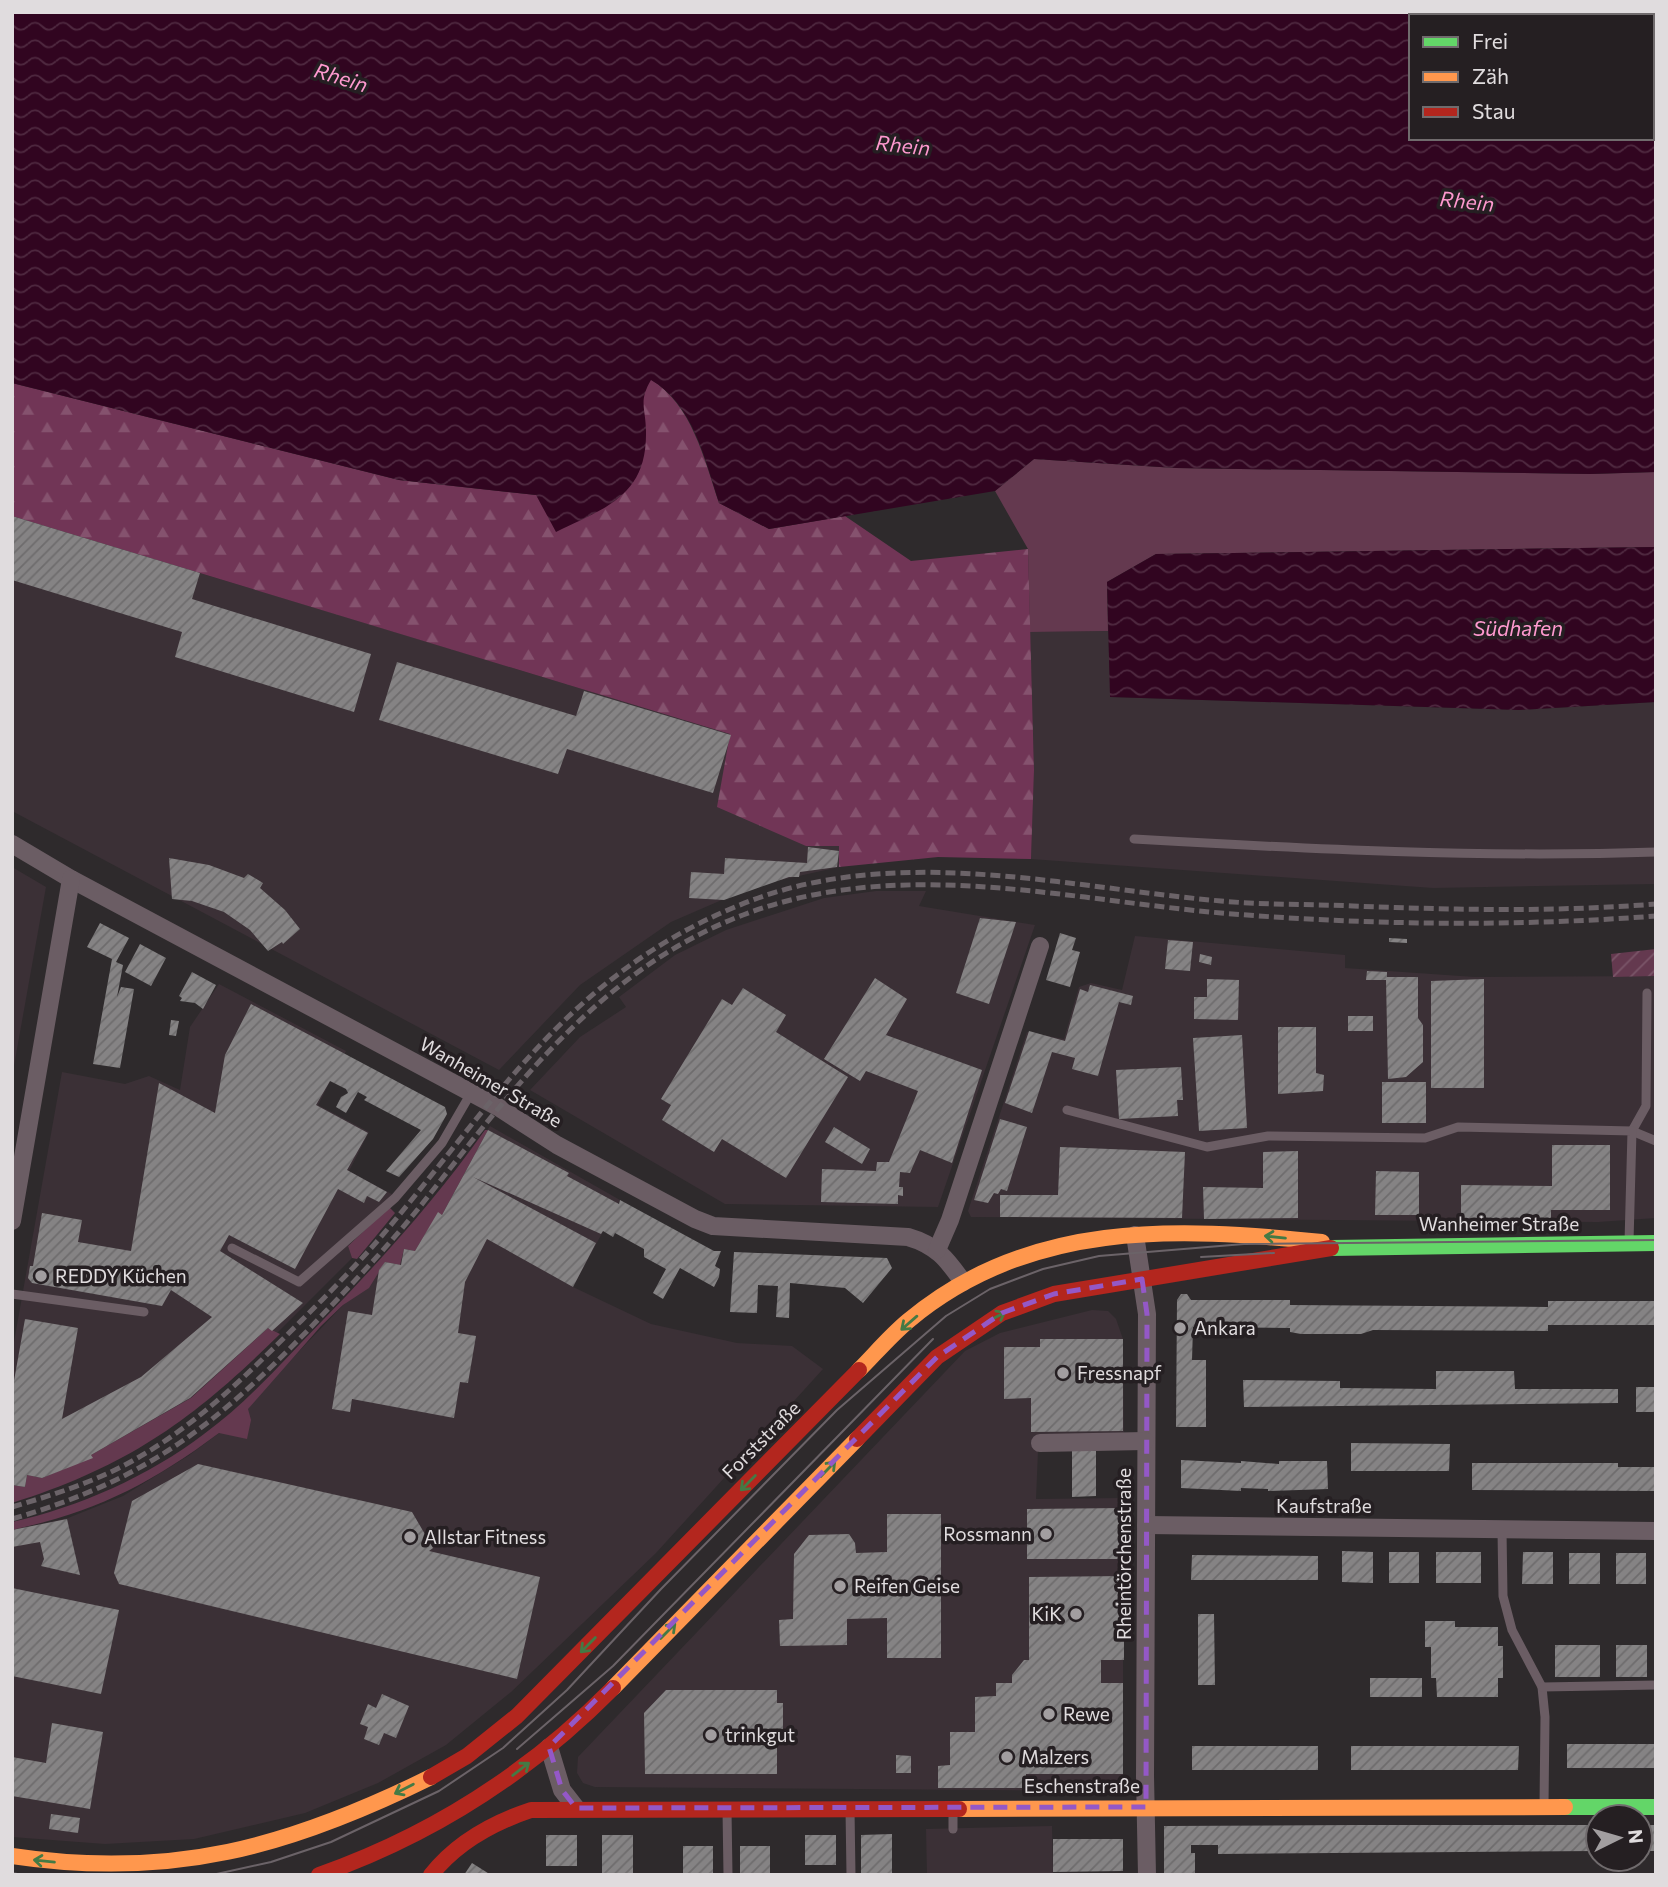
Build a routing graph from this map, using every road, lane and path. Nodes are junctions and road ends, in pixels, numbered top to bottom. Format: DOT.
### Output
graph roads {
  1 [pos="1134,839"];
  2 [pos="12,844"];
  3 [pos="1656,852"];
  4 [pos="71,879"];
  5 [pos="1040,946"];
  6 [pos="1647,993"];
  7 [pos="471,1093"];
  8 [pos="1068,1110"];
  9 [pos="1632,1131"];
  10 [pos="1656,1141"];
  11 [pos="12,1221"];
  12 [pos="1135,1235"];
  13 [pos="1656,1243"];
  14 [pos="1629,1244"];
  15 [pos="1343,1246"];
  16 [pos="232,1248"];
  17 [pos="937,1250"];
  18 [pos="1142,1279"];
  19 [pos="963,1282"];
  20 [pos="12,1294"];
  21 [pos="145,1312"];
  22 [pos="1145,1441"];
  23 [pos="1040,1443"];
  24 [pos="1146,1525"];
  25 [pos="1502,1530"];
  26 [pos="1656,1531"];
  27 [pos="1656,1685"];
  28 [pos="1542,1687"];
  29 [pos="549,1747"];
  30 [pos="1146,1807"];
  31 [pos="1656,1807"];
  32 [pos="576,1808"];
  33 [pos="727,1808"];
  34 [pos="850,1808"];
  35 [pos="953,1808"];
  36 [pos="1544,1808"];
  37 [pos="953,1829"];
  38 [pos="12,1856"];
  39 [pos="319,1875"];
  40 [pos="431,1875"];
  41 [pos="728,1875"];
  42 [pos="851,1875"];
  43 [pos="1147,1875"];
  1 -- 3 [label="lane"];
  2 -- 4 [label="street, Wanheimer Straße"];
  4 -- 7 [label="street, Wanheimer Straße"];
  4 -- 11 [label="street"];
  5 -- 17 [label="street"];
  6 -- 9 [label="lane"];
  7 -- 16 [label="lane"];
  7 -- 17 [label="street, Wanheimer Straße"];
  8 -- 9 [label="lane"];
  9 -- 10 [label="lane"];
  9 -- 14 [label="lane"];
  15 -- 12 [label="street, Wanheimer Straße, one-way"];
  12 -- 18 [label="street, Rheintörchenstraße"];
  12 -- 19 [label="street, Forststraße"];
  13 -- 14 [label="street, Wanheimer Straße"];
  14 -- 15 [label="street, Wanheimer Straße"];
  15 -- 18 [label="street, Wanheimer Straße"];
  17 -- 19 [label="street, Wanheimer Straße"];
  18 -- 22 [label="street, Rheintörchenstraße"];
  29 -- 18 [label="street, one-way"];
  19 -- 38 [label="street, Forststraße, one-way"];
  20 -- 21 [label="lane"];
  22 -- 23 [label="street"];
  22 -- 24 [label="street, Rheintörchenstraße"];
  24 -- 25 [label="street, Kaufstraße"];
  24 -- 30 [label="street, Rheintörchenstraße"];
  25 -- 26 [label="street, Kaufstraße"];
  25 -- 28 [label="lane"];
  27 -- 28 [label="lane"];
  28 -- 36 [label="lane"];
  29 -- 32 [label="street"];
  39 -- 29 [label="street, one-way"];
  30 -- 35 [label="street, Eschenstraße"];
  30 -- 36 [label="street, Eschenstraße"];
  30 -- 43 [label="street, Rheintörchenstraße"];
  31 -- 36 [label="street, Eschenstraße"];
  32 -- 33 [label="street, Eschenstraße"];
  32 -- 40 [label="street"];
  33 -- 34 [label="street, Eschenstraße"];
  33 -- 41 [label="lane"];
  34 -- 35 [label="street, Eschenstraße"];
  34 -- 42 [label="lane"];
  35 -- 37 [label="lane"];
}
